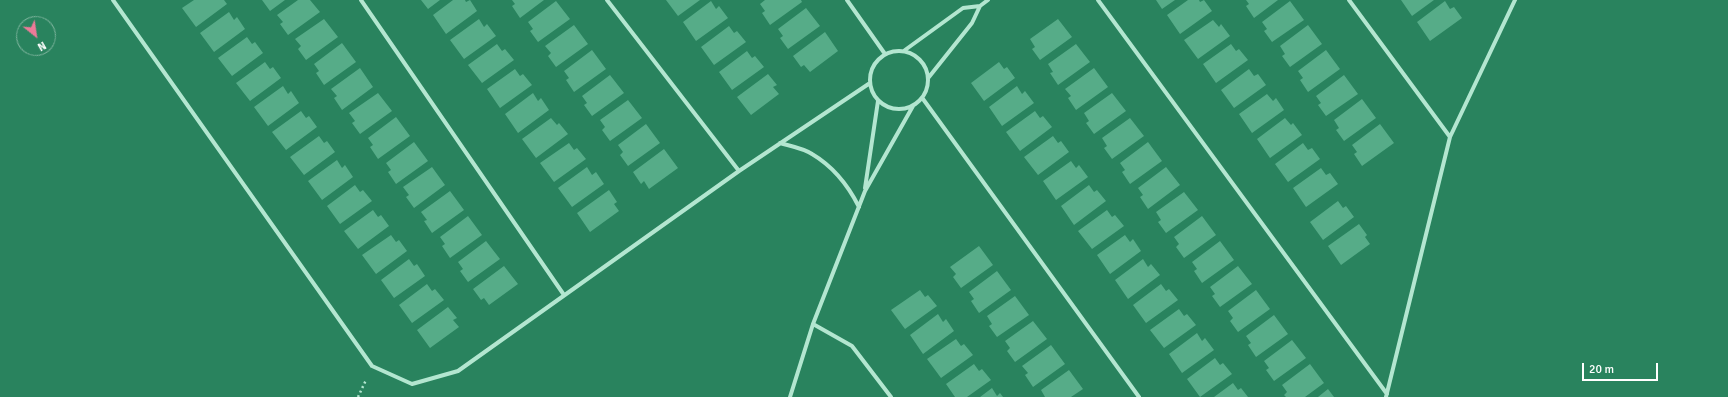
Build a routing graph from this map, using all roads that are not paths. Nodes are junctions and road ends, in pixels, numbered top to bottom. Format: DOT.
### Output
graph roads {
  1 [pos="113,0"];
  2 [pos="362,0"];
  3 [pos="607,0"];
  4 [pos="847,0"];
  5 [pos="988,0"];
  6 [pos="1098,0"];
  7 [pos="1349,0"];
  8 [pos="1515,0"];
  9 [pos="980,6"];
  10 [pos="905,50"];
  11 [pos="885,54"];
  12 [pos="929,77"];
  13 [pos="870,83"];
  14 [pos="922,99"];
  15 [pos="878,101"];
  16 [pos="914,106"];
  17 [pos="1450,138"];
  18 [pos="780,143"];
  19 [pos="739,171"];
  20 [pos="865,191"];
  21 [pos="859,207"];
  22 [pos="564,295"];
  23 [pos="813,324"];
  24 [pos="1387,396"];
  25 [pos="790,397"];
  26 [pos="891,397"];
  27 [pos="1139,397"];
  1 -- 22 [label="street"];
  2 -- 22 [label="street"];
  3 -- 19 [label="street"];
  4 -- 11 [label="street"];
  5 -- 9 [label="street"];
  6 -- 24 [label="street"];
  7 -- 17 [label="street"];
  8 -- 17 [label="street"];
  9 -- 10 [label="street"];
  9 -- 12 [label="street"];
  10 -- 11 [label="street"];
  10 -- 12 [label="street"];
  11 -- 13 [label="street"];
  12 -- 14 [label="street"];
  13 -- 15 [label="street"];
  13 -- 18 [label="street"];
  14 -- 16 [label="street"];
  14 -- 27 [label="street"];
  15 -- 16 [label="street"];
  15 -- 20 [label="street"];
  16 -- 20 [label="street"];
  17 -- 24 [label="street"];
  18 -- 19 [label="street"];
  18 -- 21 [label="street"];
  19 -- 22 [label="street"];
  20 -- 21 [label="street"];
  21 -- 23 [label="street"];
  23 -- 25 [label="street"];
  23 -- 26 [label="street"];
}
